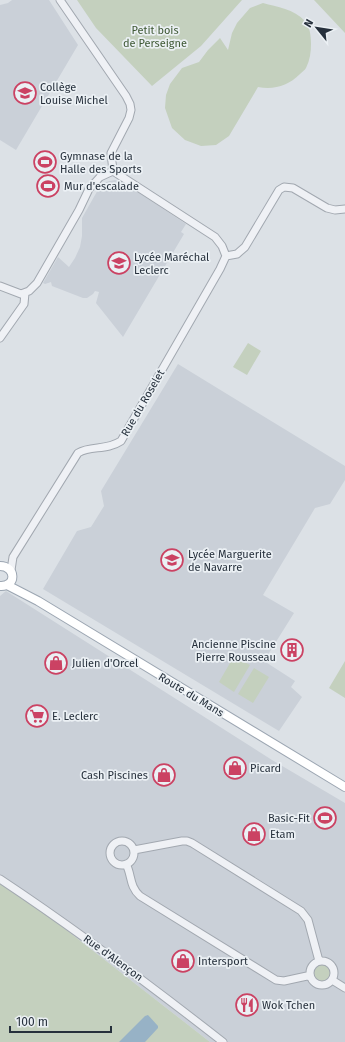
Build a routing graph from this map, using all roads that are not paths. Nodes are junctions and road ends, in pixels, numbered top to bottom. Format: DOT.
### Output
graph roads {
  1 [pos="60,0"];
  2 [pos="113,171"];
  3 [pos="345,209"];
  4 [pos="226,256"];
  5 [pos="0,286"];
  6 [pos="24,293"];
  7 [pos="0,338"];
  8 [pos="13,557"];
  9 [pos="0,566"];
  10 [pos="11,574"];
  11 [pos="4,586"];
  12 [pos="38,601"];
  13 [pos="345,787"];
  14 [pos="134,850"];
  15 [pos="126,864"];
  16 [pos="0,878"];
  17 [pos="319,961"];
  18 [pos="310,977"];
  19 [pos="332,980"];
  20 [pos="345,988"];
  21 [pos="223,1042"];
  1 -- 2 [label="street"];
  2 -- 4 [label="street"];
  2 -- 6 [label="street"];
  3 -- 4 [label="street"];
  4 -- 8 [label="street, Rue du Roselet"];
  5 -- 6 [label="street"];
  6 -- 7 [label="street"];
  8 -- 9 [label="street, Rue du Roselet"];
  8 -- 10 [label="street, Rue du Roselet"];
  9 -- 10 [label="main road, Route du Mans"];
  10 -- 11 [label="main road"];
  10 -- 12 [label="main road, Route du Mans"];
  11 -- 12 [label="main road, Route du Mans"];
  12 -- 13 [label="main road, Route du Mans"];
  14 -- 15 [label="street"];
  14 -- 15 [label="street"];
  14 -- 17 [label="street"];
  15 -- 18 [label="street"];
  16 -- 21 [label="street, Rue d'Alençon"];
  17 -- 18 [label="street"];
  17 -- 19 [label="street"];
  18 -- 19 [label="street"];
  19 -- 20 [label="street"];
}
